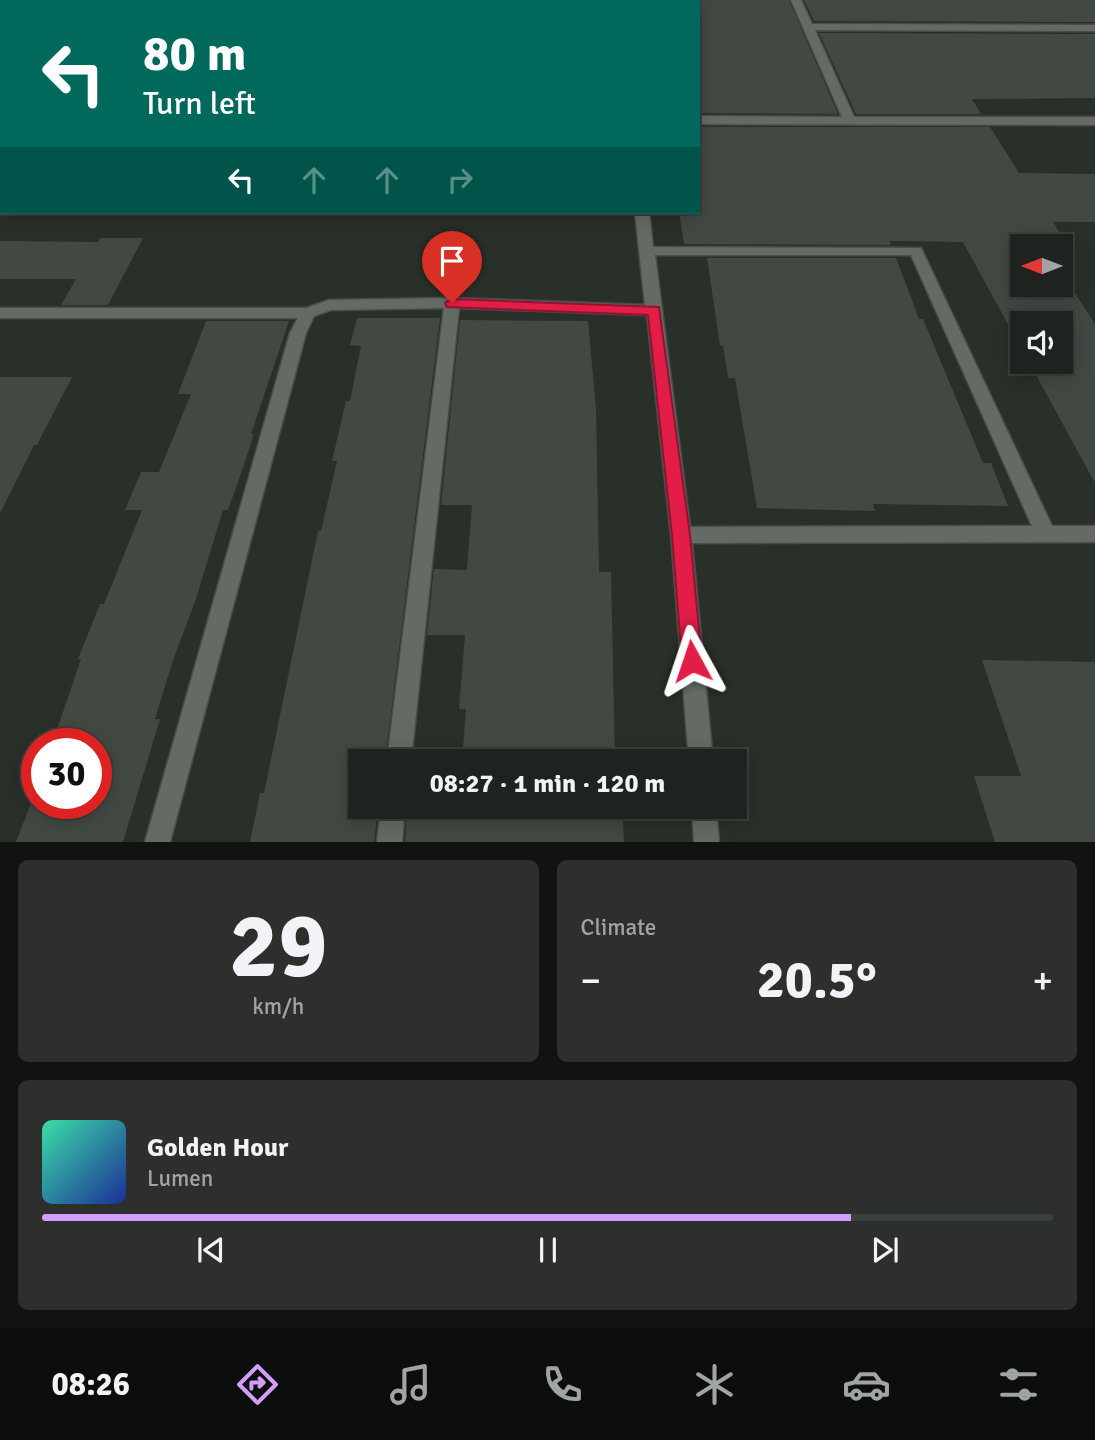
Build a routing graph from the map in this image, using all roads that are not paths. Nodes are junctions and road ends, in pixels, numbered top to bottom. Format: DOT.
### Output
graph roads {
  1 [pos="796,0"];
  2 [pos="808,27"];
  3 [pos="1095,28"];
  4 [pos="700,120"];
  5 [pos="849,120"];
  6 [pos="1095,121"];
  7 [pos="642,214"];
  8 [pos="647,251"];
  9 [pos="452,303"];
  10 [pos="654,310"];
  11 [pos="0,313"];
  12 [pos="308,313"];
  13 [pos="1095,534"];
  14 [pos="681,535"];
  15 [pos="1046,535"];
  16 [pos="400,749"];
  17 [pos="700,749"];
  18 [pos="391,819"];
  19 [pos="705,819"];
  20 [pos="157,842"];
  21 [pos="388,842"];
  22 [pos="707,842"];
  1 -- 2 [label="street"];
  2 -- 3 [label="street"];
  2 -- 5 [label="street"];
  4 -- 5 [label="street"];
  5 -- 6 [label="street"];
  7 -- 8 [label="street"];
  8 -- 10 [label="street"];
  8 -- 15 [label="street"];
  9 -- 10 [label="street"];
  9 -- 12 [label="street"];
  9 -- 16 [label="street"];
  10 -- 14 [label="street"];
  11 -- 12 [label="street"];
  12 -- 20 [label="street"];
  13 -- 15 [label="street"];
  14 -- 15 [label="street"];
  14 -- 17 [label="street"];
  18 -- 21 [label="street"];
  19 -- 22 [label="street"];
}
